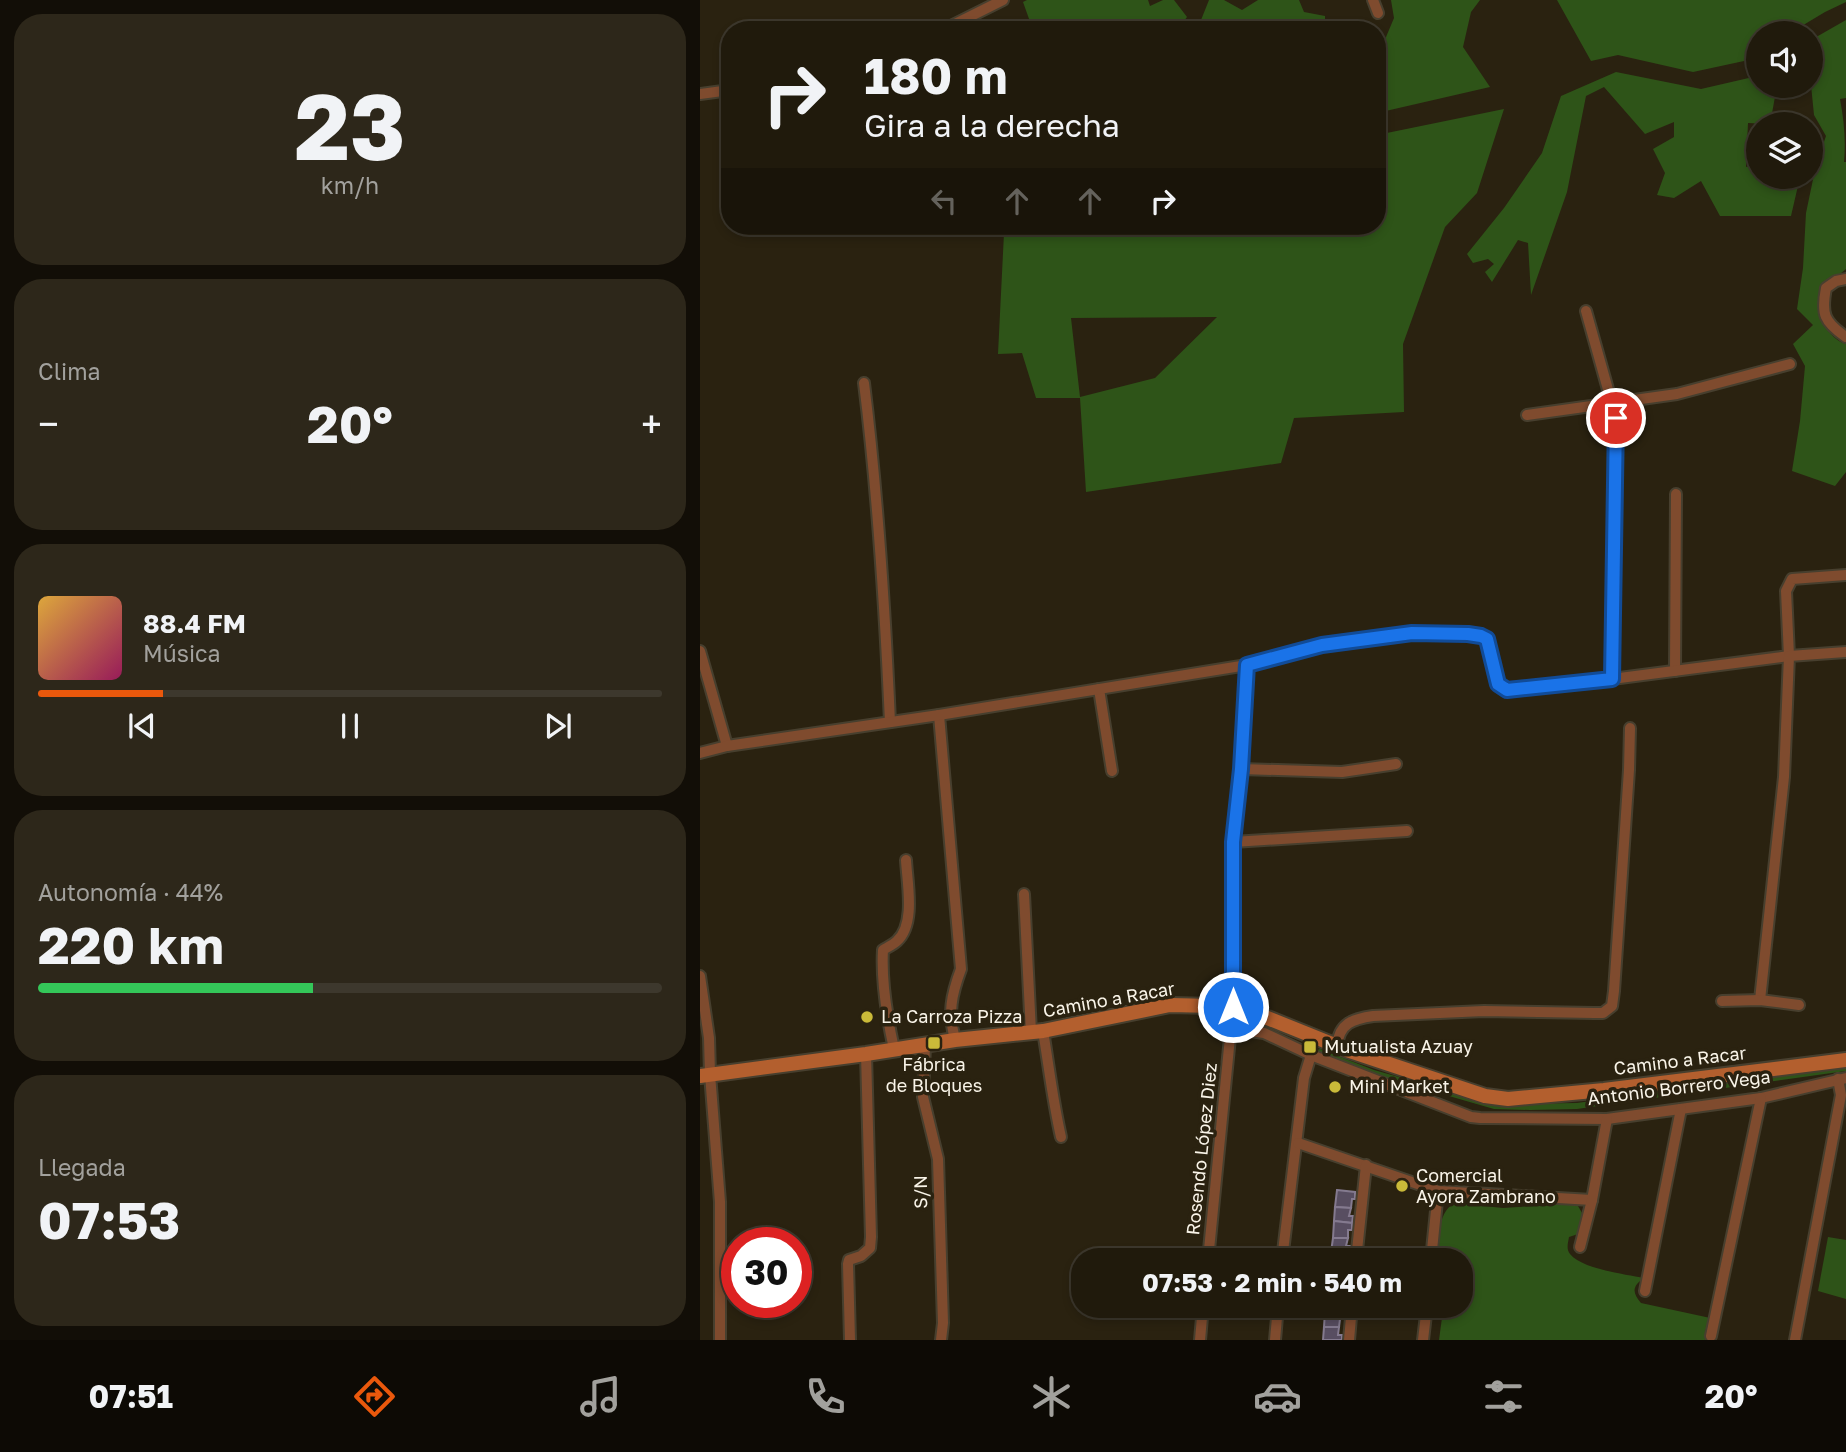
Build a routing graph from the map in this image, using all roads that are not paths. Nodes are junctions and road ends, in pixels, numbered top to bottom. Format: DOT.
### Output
graph roads {
  1 [pos="1003,0"];
  2 [pos="1373,0"];
  3 [pos="1378,13"];
  4 [pos="961,21"];
  5 [pos="721,91"];
  6 [pos="700,94"];
  7 [pos="1846,279"];
  8 [pos="1586,311"];
  9 [pos="1846,337"];
  10 [pos="1790,364"];
  11 [pos="864,383"];
  12 [pos="1612,404"];
  13 [pos="1527,415"];
  14 [pos="1676,494"];
  15 [pos="1846,575"];
  16 [pos="700,651"];
  17 [pos="1846,652"];
  18 [pos="1788,656"];
  19 [pos="1247,665"];
  20 [pos="1675,671"];
  21 [pos="1612,679"];
  22 [pos="1100,689"];
  23 [pos="939,715"];
  24 [pos="890,722"];
  25 [pos="1630,728"];
  26 [pos="727,747"];
  27 [pos="700,752"];
  28 [pos="1396,764"];
  29 [pos="1241,769"];
  30 [pos="1112,771"];
  31 [pos="1407,831"];
  32 [pos="1233,842"];
  33 [pos="906,860"];
  34 [pos="1024,894"];
  35 [pos="700,976"];
  36 [pos="1760,1000"];
  37 [pos="1722,1001"];
  38 [pos="1799,1005"];
  39 [pos="1239,1008"];
  40 [pos="1037,1032"];
  41 [pos="1231,1033"];
  42 [pos="955,1040"];
  43 [pos="925,1045"];
  44 [pos="1337,1046"];
  45 [pos="894,1049"];
  46 [pos="866,1054"];
  47 [pos="1313,1056"];
  48 [pos="1846,1060"];
  49 [pos="705,1075"];
  50 [pos="1842,1079"];
  51 [pos="1761,1098"];
  52 [pos="1681,1109"];
  53 [pos="1607,1119"];
  54 [pos="1061,1137"];
  55 [pos="1297,1143"];
  56 [pos="1366,1165"];
  57 [pos="1438,1191"];
  58 [pos="1592,1200"];
  59 [pos="1580,1247"];
  60 [pos="1209,1248"];
  61 [pos="1284,1248"];
  62 [pos="1357,1248"];
  63 [pos="1433,1248"];
  64 [pos="1645,1291"];
  65 [pos="1202,1318"];
  66 [pos="1277,1318"];
  67 [pos="1351,1318"];
  68 [pos="1426,1318"];
  69 [pos="1711,1336"];
  70 [pos="720,1340"];
  71 [pos="850,1340"];
  72 [pos="941,1340"];
  73 [pos="1200,1340"];
  74 [pos="1275,1340"];
  75 [pos="1349,1340"];
  76 [pos="1423,1340"];
  77 [pos="1795,1340"];
  1 -- 4 [label="street"];
  2 -- 3 [label="street"];
  5 -- 6 [label="street"];
  7 -- 9 [label="street"];
  8 -- 12 [label="street"];
  10 -- 12 [label="street"];
  11 -- 24 [label="street"];
  12 -- 13 [label="street"];
  12 -- 21 [label="street"];
  14 -- 20 [label="street"];
  15 -- 18 [label="street"];
  16 -- 26 [label="street"];
  17 -- 18 [label="street"];
  18 -- 20 [label="street"];
  18 -- 36 [label="street"];
  19 -- 21 [label="street"];
  19 -- 22 [label="street"];
  19 -- 29 [label="street, Rosendo López Diez"];
  20 -- 21 [label="street"];
  22 -- 23 [label="street"];
  22 -- 30 [label="street"];
  23 -- 24 [label="street"];
  23 -- 42 [label="street"];
  24 -- 26 [label="street"];
  25 -- 44 [label="street"];
  26 -- 27 [label="street"];
  28 -- 29 [label="street"];
  29 -- 32 [label="street, Rosendo López Diez"];
  31 -- 32 [label="street"];
  32 -- 39 [label="street, Rosendo López Diez"];
  33 -- 45 [label="street"];
  34 -- 40 [label="street"];
  35 -- 49 [label="street"];
  36 -- 37 [label="street"];
  36 -- 38 [label="street"];
  39 -- 40 [label="street, Camino a Racar"];
  39 -- 41 [label="street, Rosendo López Diez"];
  39 -- 44 [label="street, Camino a Racar"];
  40 -- 42 [label="street, Camino a Racar"];
  40 -- 54 [label="street"];
  41 -- 47 [label="street, Antonio Borrero Vega"];
  41 -- 60 [label="street, Rosendo López Diez"];
  42 -- 43 [label="street, Camino a Racar"];
  43 -- 45 [label="street, Camino a Racar"];
  43 -- 72 [label="street, S/N"];
  44 -- 48 [label="street, Camino a Racar"];
  45 -- 46 [label="street, Camino a Racar"];
  46 -- 49 [label="street, Camino a Racar"];
  46 -- 71 [label="street"];
  47 -- 53 [label="street, Antonio Borrero Vega"];
  47 -- 55 [label="street"];
  49 -- 70 [label="street"];
  50 -- 51 [label="street, Antonio Borrero Vega"];
  50 -- 77 [label="street"];
  51 -- 52 [label="street, Antonio Borrero Vega"];
  51 -- 69 [label="street"];
  52 -- 53 [label="street, Antonio Borrero Vega"];
  52 -- 64 [label="street"];
  53 -- 58 [label="street"];
  55 -- 56 [label="street"];
  55 -- 61 [label="street"];
  56 -- 57 [label="street"];
  56 -- 62 [label="street"];
  57 -- 58 [label="street"];
  57 -- 63 [label="street"];
  58 -- 59 [label="street"];
  65 -- 73 [label="street"];
  66 -- 74 [label="street"];
  67 -- 75 [label="street"];
  68 -- 76 [label="street"];
}
